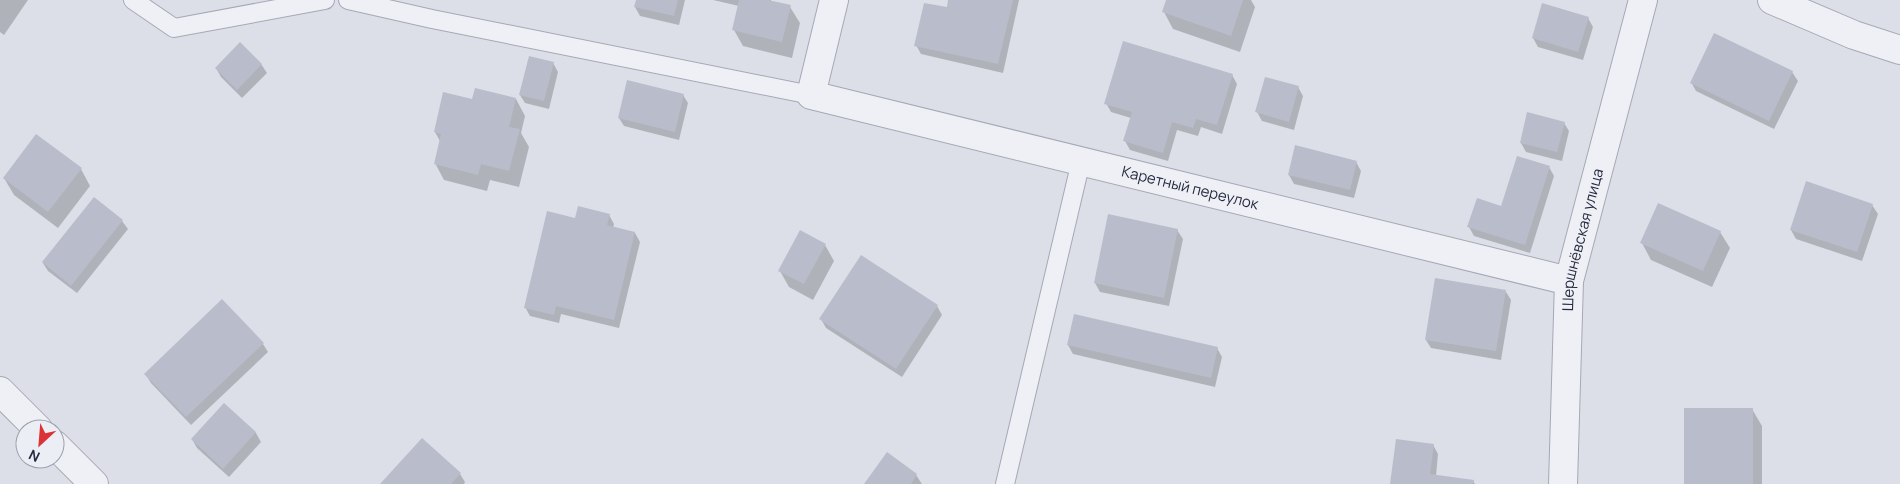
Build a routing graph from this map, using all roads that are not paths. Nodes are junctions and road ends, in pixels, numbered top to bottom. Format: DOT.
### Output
graph roads {
  1 [pos="133,0"];
  2 [pos="325,0"];
  3 [pos="348,0"];
  4 [pos="834,0"];
  5 [pos="1643,0"];
  6 [pos="1772,0"];
  7 [pos="1900,50"];
  8 [pos="810,95"];
  9 [pos="1081,161"];
  10 [pos="1569,281"];
  11 [pos="0,391"];
  12 [pos="28,419"];
  13 [pos="65,455"];
  14 [pos="94,484"];
  15 [pos="1005,484"];
  16 [pos="1563,484"];
  1 -- 2 [label="lane"];
  3 -- 8 [label="lane"];
  4 -- 8 [label="street"];
  5 -- 10 [label="street, Шершнёвская улица"];
  6 -- 7 [label="street"];
  8 -- 9 [label="street, Каретный переулок"];
  9 -- 10 [label="street, Каретный переулок"];
  9 -- 15 [label="lane"];
  10 -- 16 [label="street, Шершнёвская улица"];
  11 -- 12 [label="street"];
  13 -- 14 [label="street"];
}
